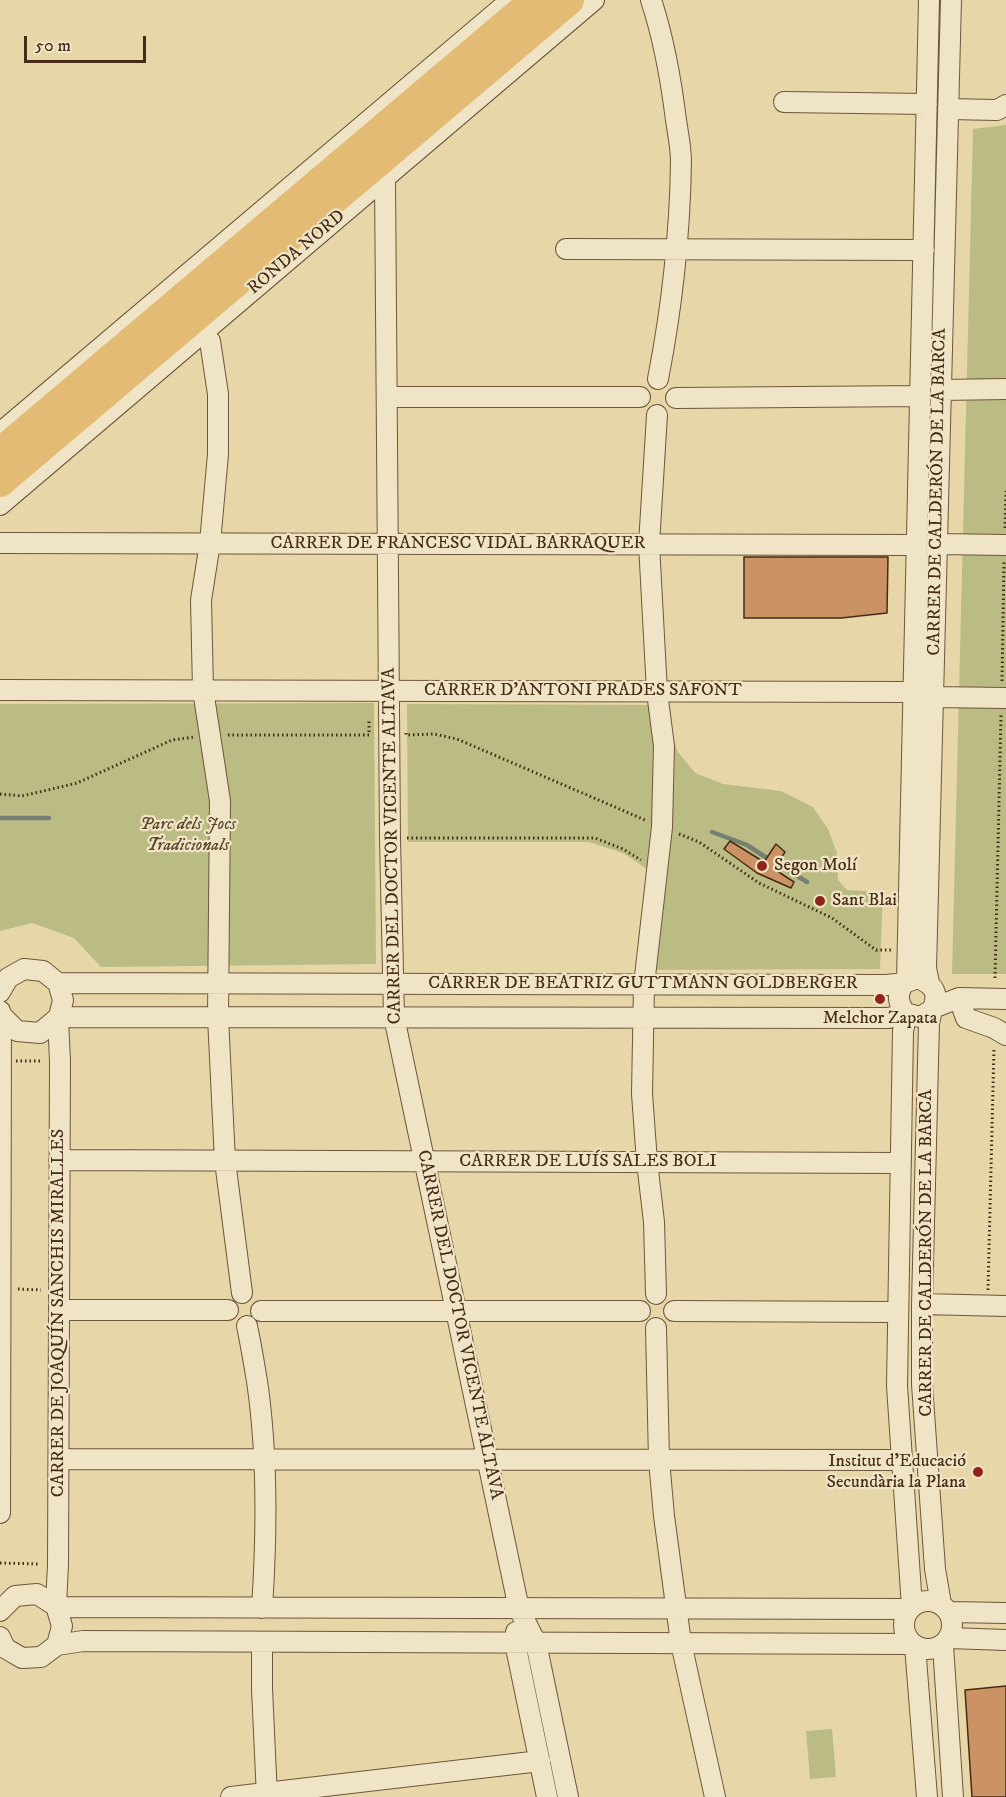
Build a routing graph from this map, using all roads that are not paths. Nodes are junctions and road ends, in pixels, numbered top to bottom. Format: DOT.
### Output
graph roads {
  1 [pos="511,0"];
  2 [pos="535,0"];
  3 [pos="569,0"];
  4 [pos="594,0"];
  5 [pos="651,0"];
  6 [pos="929,0"];
  7 [pos="951,0"];
  8 [pos="784,102"];
  9 [pos="927,104"];
  10 [pos="1006,105"];
  11 [pos="948,109"];
  12 [pos="385,178"];
  13 [pos="566,249"];
  14 [pos="676,249"];
  15 [pos="924,250"];
  16 [pos="210,341"];
  17 [pos="658,379"];
  18 [pos="1006,389"];
  19 [pos="941,390"];
  20 [pos="920,396"];
  21 [pos="387,397"];
  22 [pos="640,397"];
  23 [pos="676,398"];
  24 [pos="657,415"];
  25 [pos="0,433"];
  26 [pos="0,453"];
  27 [pos="0,482"];
  28 [pos="0,505"];
  29 [pos="0,543"];
  30 [pos="210,543"];
  31 [pos="388,543"];
  32 [pos="649,544"];
  33 [pos="937,544"];
  34 [pos="917,545"];
  35 [pos="1005,545"];
  36 [pos="0,690"];
  37 [pos="203,690"];
  38 [pos="389,691"];
  39 [pos="657,692"];
  40 [pos="913,692"];
  41 [pos="933,696"];
  42 [pos="1004,698"];
  43 [pos="905,982"];
  44 [pos="58,983"];
  45 [pos="218,983"];
  46 [pos="393,984"];
  47 [pos="644,985"];
  48 [pos="931,985"];
  49 [pos="0,992"];
  50 [pos="959,998"];
  51 [pos="1006,999"];
  52 [pos="932,1009"];
  53 [pos="1,1013"];
  54 [pos="906,1013"];
  55 [pos="218,1017"];
  56 [pos="394,1017"];
  57 [pos="58,1018"];
  58 [pos="643,1018"];
  59 [pos="1000,1031"];
  60 [pos="1,1061"];
  61 [pos="59,1160"];
  62 [pos="225,1161"];
  63 [pos="424,1161"];
  64 [pos="647,1162"];
  65 [pos="901,1163"];
  66 [pos="1,1289"];
  67 [pos="242,1293"];
  68 [pos="657,1294"];
  69 [pos="59,1300"];
  70 [pos="922,1304"];
  71 [pos="997,1306"];
  72 [pos="0,1310"];
  73 [pos="228,1310"];
  74 [pos="261,1311"];
  75 [pos="456,1311"];
  76 [pos="640,1311"];
  77 [pos="674,1311"];
  78 [pos="897,1312"];
  79 [pos="247,1326"];
  80 [pos="656,1328"];
  81 [pos="59,1458"];
  82 [pos="264,1459"];
  83 [pos="487,1459"];
  84 [pos="659,1460"];
  85 [pos="902,1460"];
  86 [pos="0,1514"];
  87 [pos="56,1607"];
  88 [pos="262,1608"];
  89 [pos="910,1608"];
  90 [pos="944,1608"];
  91 [pos="519,1609"];
  92 [pos="676,1610"];
  93 [pos="0,1611"];
  94 [pos="1006,1613"];
  95 [pos="0,1637"];
  96 [pos="1006,1640"];
  97 [pos="946,1641"];
  98 [pos="262,1642"];
  99 [pos="515,1643"];
  100 [pos="536,1643"];
  101 [pos="681,1643"];
  102 [pos="57,1645"];
  103 [pos="913,1645"];
  104 [pos="540,1761"];
  105 [pos="267,1795"];
  106 [pos="231,1797"];
  107 [pos="548,1797"];
  108 [pos="568,1797"];
  109 [pos="715,1797"];
  110 [pos="927,1797"];
  111 [pos="953,1797"];
  1 -- 25 [label="street"];
  2 -- 26 [label="main road"];
  3 -- 27 [label="main road, RONDA NORD"];
  4 -- 12 [label="street, RONDA NORD"];
  5 -- 14 [label="street"];
  6 -- 9 [label="street, CARRER DE CALDERÓN DE LA BARCA"];
  7 -- 11 [label="street, CARRER DE CALDERÓN DE LA BARCA"];
  8 -- 9 [label="street"];
  9 -- 15 [label="street, CARRER DE CALDERÓN DE LA BARCA"];
  10 -- 11 [label="street"];
  11 -- 19 [label="street, CARRER DE CALDERÓN DE LA BARCA"];
  12 -- 21 [label="street, CARRER DEL DOCTOR VICENTE ALTAVA"];
  12 -- 28 [label="street, RONDA NORD"];
  13 -- 14 [label="street"];
  14 -- 15 [label="street"];
  14 -- 17 [label="street"];
  15 -- 20 [label="street, CARRER DE CALDERÓN DE LA BARCA"];
  16 -- 30 [label="street"];
  17 -- 22 [label="street"];
  17 -- 23 [label="street"];
  18 -- 19 [label="street"];
  19 -- 33 [label="street, CARRER DE CALDERÓN DE LA BARCA"];
  20 -- 23 [label="street"];
  20 -- 34 [label="street, CARRER DE CALDERÓN DE LA BARCA"];
  21 -- 22 [label="street"];
  21 -- 31 [label="street, CARRER DEL DOCTOR VICENTE ALTAVA"];
  22 -- 24 [label="street"];
  23 -- 24 [label="street"];
  24 -- 32 [label="street"];
  29 -- 30 [label="street, CARRER DE FRANCESC VIDAL BARRAQUER"];
  30 -- 31 [label="street, CARRER DE FRANCESC VIDAL BARRAQUER"];
  30 -- 37 [label="street"];
  31 -- 32 [label="street, CARRER DE FRANCESC VIDAL BARRAQUER"];
  31 -- 38 [label="street, CARRER DEL DOCTOR VICENTE ALTAVA"];
  32 -- 34 [label="street, CARRER DE FRANCESC VIDAL BARRAQUER"];
  32 -- 39 [label="street"];
  33 -- 35 [label="street"];
  33 -- 41 [label="street, CARRER DE CALDERÓN DE LA BARCA"];
  34 -- 40 [label="street, CARRER DE CALDERÓN DE LA BARCA"];
  36 -- 37 [label="street, CARRER D'ANTONI PRADES SAFONT"];
  37 -- 38 [label="street, CARRER D'ANTONI PRADES SAFONT"];
  37 -- 45 [label="street"];
  38 -- 39 [label="street, CARRER D'ANTONI PRADES SAFONT"];
  38 -- 46 [label="street, CARRER DEL DOCTOR VICENTE ALTAVA"];
  39 -- 40 [label="street, CARRER D'ANTONI PRADES SAFONT"];
  39 -- 47 [label="street"];
  40 -- 43 [label="street, CARRER DE CALDERÓN DE LA BARCA"];
  41 -- 42 [label="street"];
  41 -- 48 [label="street, CARRER DE CALDERÓN DE LA BARCA"];
  43 -- 47 [label="street, CARRER DE BEATRIZ GUTTMANN GOLDBERGER"];
  43 -- 48 [label="street"];
  43 -- 54 [label="street"];
  44 -- 45 [label="street, CARRER DE BEATRIZ GUTTMANN GOLDBERGER"];
  44 -- 49 [label="street"];
  44 -- 57 [label="street, CARRER DE JOAQUÍN SANCHIS MIRALLES"];
  45 -- 46 [label="street, CARRER DE BEATRIZ GUTTMANN GOLDBERGER"];
  45 -- 55 [label="street"];
  46 -- 47 [label="street, CARRER DE BEATRIZ GUTTMANN GOLDBERGER"];
  46 -- 56 [label="street, CARRER DEL DOCTOR VICENTE ALTAVA"];
  47 -- 58 [label="street"];
  48 -- 50 [label="street"];
  48 -- 52 [label="street"];
  50 -- 51 [label="street"];
  50 -- 52 [label="street"];
  50 -- 59 [label="street"];
  52 -- 54 [label="street"];
  52 -- 70 [label="street, CARRER DE CALDERÓN DE LA BARCA"];
  53 -- 57 [label="street"];
  53 -- 60 [label="street"];
  54 -- 58 [label="street, CARRER DE BEATRIZ GUTTMANN GOLDBERGER"];
  54 -- 65 [label="street, CARRER DE CALDERÓN DE LA BARCA"];
  55 -- 56 [label="street, CARRER DE BEATRIZ GUTTMANN GOLDBERGER"];
  55 -- 57 [label="street, CARRER DE BEATRIZ GUTTMANN GOLDBERGER"];
  55 -- 62 [label="street"];
  56 -- 58 [label="street, CARRER DE BEATRIZ GUTTMANN GOLDBERGER"];
  56 -- 63 [label="street, CARRER DEL DOCTOR VICENTE ALTAVA"];
  57 -- 61 [label="street, CARRER DE JOAQUÍN SANCHIS MIRALLES"];
  58 -- 64 [label="street"];
  60 -- 66 [label="street"];
  61 -- 62 [label="street, CARRER DE LUÍS SALES BOLI"];
  61 -- 69 [label="street, CARRER DE JOAQUÍN SANCHIS MIRALLES"];
  62 -- 63 [label="street, CARRER DE LUÍS SALES BOLI"];
  62 -- 67 [label="street"];
  63 -- 64 [label="street, CARRER DE LUÍS SALES BOLI"];
  63 -- 75 [label="street, CARRER DEL DOCTOR VICENTE ALTAVA"];
  64 -- 65 [label="street, CARRER DE LUÍS SALES BOLI"];
  64 -- 68 [label="street"];
  65 -- 78 [label="street, CARRER DE CALDERÓN DE LA BARCA"];
  66 -- 72 [label="street"];
  67 -- 73 [label="street"];
  67 -- 74 [label="street"];
  68 -- 76 [label="street"];
  68 -- 77 [label="street"];
  69 -- 73 [label="street"];
  69 -- 81 [label="street, CARRER DE JOAQUÍN SANCHIS MIRALLES"];
  70 -- 71 [label="street"];
  70 -- 90 [label="street, CARRER DE CALDERÓN DE LA BARCA"];
  72 -- 86 [label="street"];
  73 -- 79 [label="street"];
  74 -- 75 [label="street"];
  74 -- 79 [label="street"];
  75 -- 76 [label="street"];
  75 -- 83 [label="street, CARRER DEL DOCTOR VICENTE ALTAVA"];
  76 -- 80 [label="street"];
  77 -- 78 [label="street"];
  77 -- 80 [label="street"];
  78 -- 85 [label="street, CARRER DE CALDERÓN DE LA BARCA"];
  79 -- 82 [label="street"];
  80 -- 84 [label="street"];
  81 -- 82 [label="street"];
  81 -- 87 [label="street, CARRER DE JOAQUÍN SANCHIS MIRALLES"];
  82 -- 83 [label="street"];
  82 -- 88 [label="street"];
  83 -- 84 [label="street"];
  83 -- 91 [label="street, CARRER DEL DOCTOR VICENTE ALTAVA"];
  84 -- 85 [label="street"];
  84 -- 92 [label="street"];
  85 -- 89 [label="street, CARRER DE CALDERÓN DE LA BARCA"];
  87 -- 88 [label="street"];
  87 -- 93 [label="street"];
  87 -- 102 [label="street, CARRER DE JOAQUÍN SANCHIS MIRALLES"];
  88 -- 91 [label="street"];
  89 -- 90 [label="street"];
  89 -- 92 [label="street"];
  89 -- 103 [label="street"];
  90 -- 94 [label="street"];
  90 -- 97 [label="street"];
  91 -- 92 [label="street"];
  91 -- 99 [label="street, CARRER DEL DOCTOR VICENTE ALTAVA"];
  91 -- 100 [label="street, CARRER DEL DOCTOR VICENTE ALTAVA"];
  92 -- 101 [label="street"];
  95 -- 102 [label="street"];
  96 -- 97 [label="street"];
  97 -- 103 [label="street"];
  97 -- 111 [label="street"];
  98 -- 99 [label="street"];
  98 -- 102 [label="street"];
  98 -- 105 [label="street"];
  99 -- 100 [label="street"];
  99 -- 104 [label="street, CARRER DEL DOCTOR VICENTE ALTAVA"];
  100 -- 101 [label="street"];
  100 -- 108 [label="street, CARRER DEL DOCTOR VICENTE ALTAVA"];
  101 -- 103 [label="street"];
  101 -- 109 [label="street"];
  103 -- 110 [label="street"];
  104 -- 105 [label="street"];
  104 -- 107 [label="street, CARRER DEL DOCTOR VICENTE ALTAVA"];
  105 -- 106 [label="street"];
}
